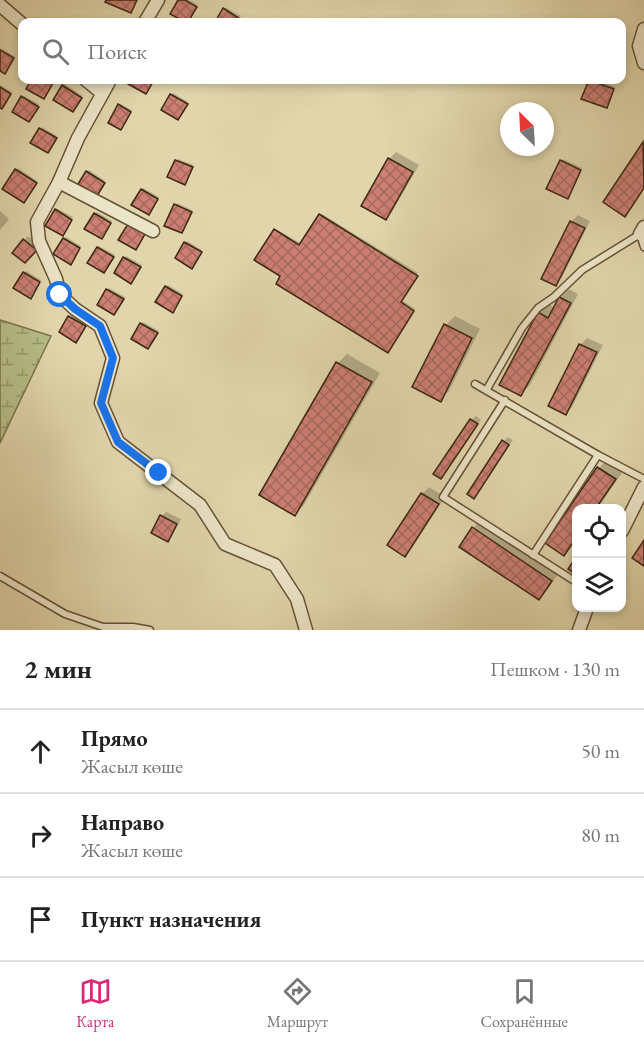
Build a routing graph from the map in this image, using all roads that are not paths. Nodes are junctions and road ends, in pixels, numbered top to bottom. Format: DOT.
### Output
graph roads {
  1 [pos="158,0"];
  2 [pos="0,5"];
  3 [pos="147,18"];
  4 [pos="18,21"];
  5 [pos="644,28"];
  6 [pos="644,63"];
  7 [pos="91,84"];
  8 [pos="108,84"];
  9 [pos="102,93"];
  10 [pos="59,182"];
  11 [pos="642,230"];
  12 [pos="153,231"];
  13 [pos="644,247"];
  14 [pos="476,384"];
  15 [pos="487,390"];
  16 [pos="505,400"];
  17 [pos="598,455"];
  18 [pos="644,479"];
  19 [pos="644,487"];
  20 [pos="626,521"];
  21 [pos="533,555"];
  22 [pos="0,576"];
  23 [pos="572,579"];
  24 [pos="586,612"];
  25 [pos="150,630"];
  26 [pos="306,630"];
  27 [pos="579,630"];
  1 -- 3 [label="street"];
  2 -- 4 [label="street"];
  5 -- 6 [label="street"];
  7 -- 9 [label="street"];
  8 -- 9 [label="street"];
  9 -- 10 [label="street"];
  10 -- 12 [label="street"];
  10 -- 26 [label="street"];
  11 -- 13 [label="lane"];
  11 -- 15 [label="lane"];
  14 -- 15 [label="lane"];
  15 -- 16 [label="lane"];
  16 -- 17 [label="lane"];
  16 -- 21 [label="lane"];
  17 -- 18 [label="lane"];
  17 -- 21 [label="lane"];
  19 -- 20 [label="street"];
  21 -- 23 [label="lane"];
  22 -- 25 [label="lane"];
  24 -- 27 [label="street"];
}
